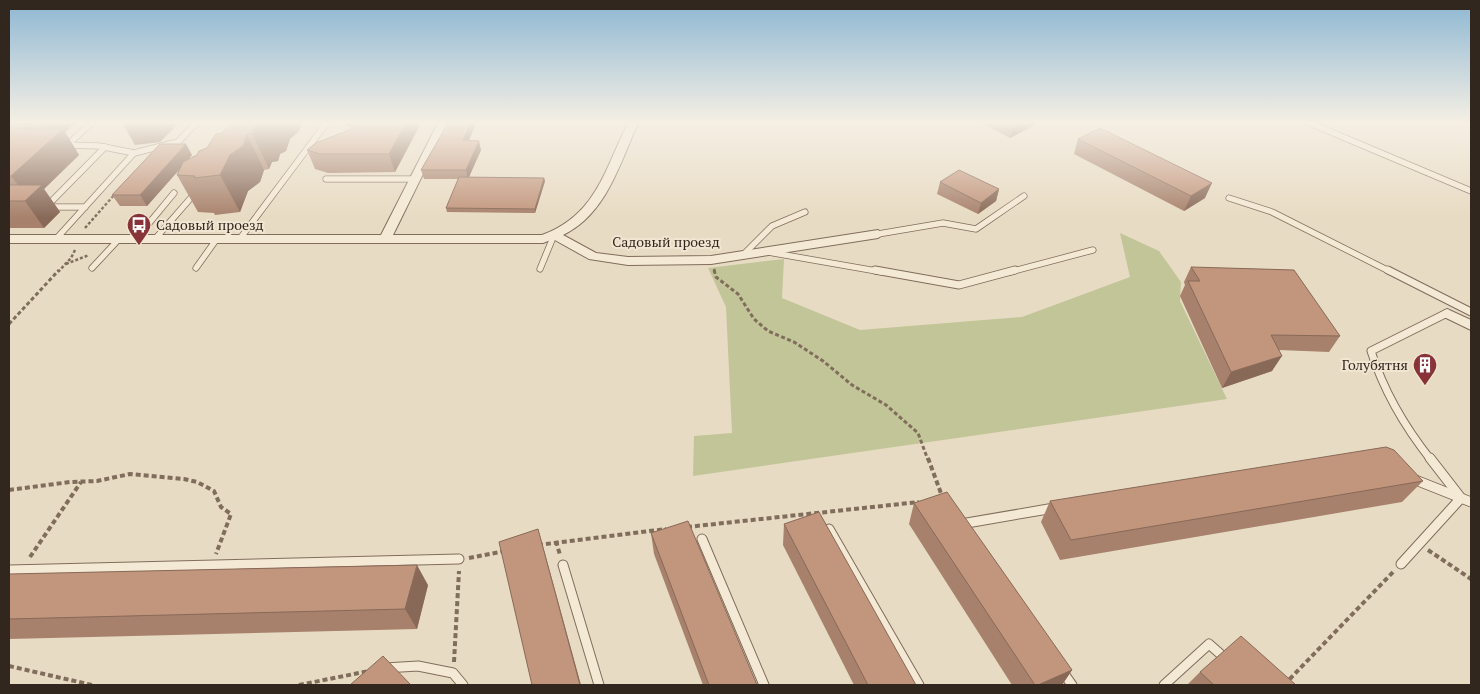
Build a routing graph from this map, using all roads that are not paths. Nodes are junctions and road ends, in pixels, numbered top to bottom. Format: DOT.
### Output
graph roads {
  1 [pos="98,153"];
  2 [pos="134,153"];
  3 [pos="304,153"];
  4 [pos="428,153"];
  5 [pos="618,153"];
  6 [pos="1382,153"];
  7 [pos="416,178"];
  8 [pos="326,179"];
  9 [pos="199,189"];
  10 [pos="1471,191"];
  11 [pos="174,194"];
  12 [pos="1024,196"];
  13 [pos="1229,198"];
  14 [pos="36,207"];
  15 [pos="46,207"];
  16 [pos="85,207"];
  17 [pos="805,212"];
  18 [pos="878,234"];
  19 [pos="554,235"];
  20 [pos="9,239"];
  21 [pos="56,239"];
  22 [pos="119,239"];
  23 [pos="136,239"];
  24 [pos="155,239"];
  25 [pos="216,240"];
  26 [pos="239,240"];
  27 [pos="385,240"];
  28 [pos="1093,250"];
  29 [pos="767,252"];
  30 [pos="743,256"];
  31 [pos="92,268"];
  32 [pos="196,268"];
  33 [pos="540,269"];
  34 [pos="1471,312"];
  35 [pos="1447,313"];
  36 [pos="1471,326"];
  37 [pos="1407,477"];
  38 [pos="1461,498"];
  39 [pos="1471,502"];
  40 [pos="1058,508"];
  41 [pos="829,529"];
  42 [pos="966,531"];
  43 [pos="702,539"];
  44 [pos="459,560"];
  45 [pos="1401,564"];
  46 [pos="564,565"];
  47 [pos="9,570"];
  48 [pos="1055,661"];
  49 [pos="1236,668"];
  50 [pos="380,671"];
  51 [pos="463,685"];
  52 [pos="599,685"];
  53 [pos="764,685"];
  54 [pos="919,685"];
  55 [pos="1072,685"];
  56 [pos="1164,685"];
  1 -- 15 [label="lane"];
  2 -- 16 [label="lane"];
  3 -- 26 [label="lane"];
  4 -- 7 [label="street"];
  5 -- 19 [label="street"];
  6 -- 10 [label="lane"];
  7 -- 8 [label="lane"];
  7 -- 27 [label="street"];
  9 -- 24 [label="lane"];
  11 -- 23 [label="lane"];
  12 -- 18 [label="lane"];
  13 -- 34 [label="lane"];
  14 -- 15 [label="lane"];
  15 -- 16 [label="lane"];
  16 -- 21 [label="lane"];
  17 -- 30 [label="lane"];
  18 -- 29 [label="street, Садовый проезд"];
  19 -- 27 [label="street"];
  19 -- 30 [label="street, Садовый проезд"];
  19 -- 33 [label="lane"];
  20 -- 21 [label="street"];
  21 -- 22 [label="street"];
  22 -- 23 [label="street"];
  22 -- 31 [label="lane"];
  23 -- 24 [label="street"];
  24 -- 25 [label="street"];
  25 -- 26 [label="street"];
  25 -- 32 [label="lane"];
  26 -- 27 [label="street"];
  28 -- 29 [label="lane"];
  29 -- 30 [label="street, Садовый проезд"];
  35 -- 36 [label="street"];
  35 -- 38 [label="lane"];
  37 -- 38 [label="lane"];
  38 -- 39 [label="lane"];
  38 -- 45 [label="lane"];
  40 -- 42 [label="lane"];
  41 -- 54 [label="lane"];
  43 -- 53 [label="lane"];
  44 -- 47 [label="lane"];
  46 -- 52 [label="lane"];
  48 -- 55 [label="lane"];
  49 -- 56 [label="lane"];
  50 -- 51 [label="lane"];
}
